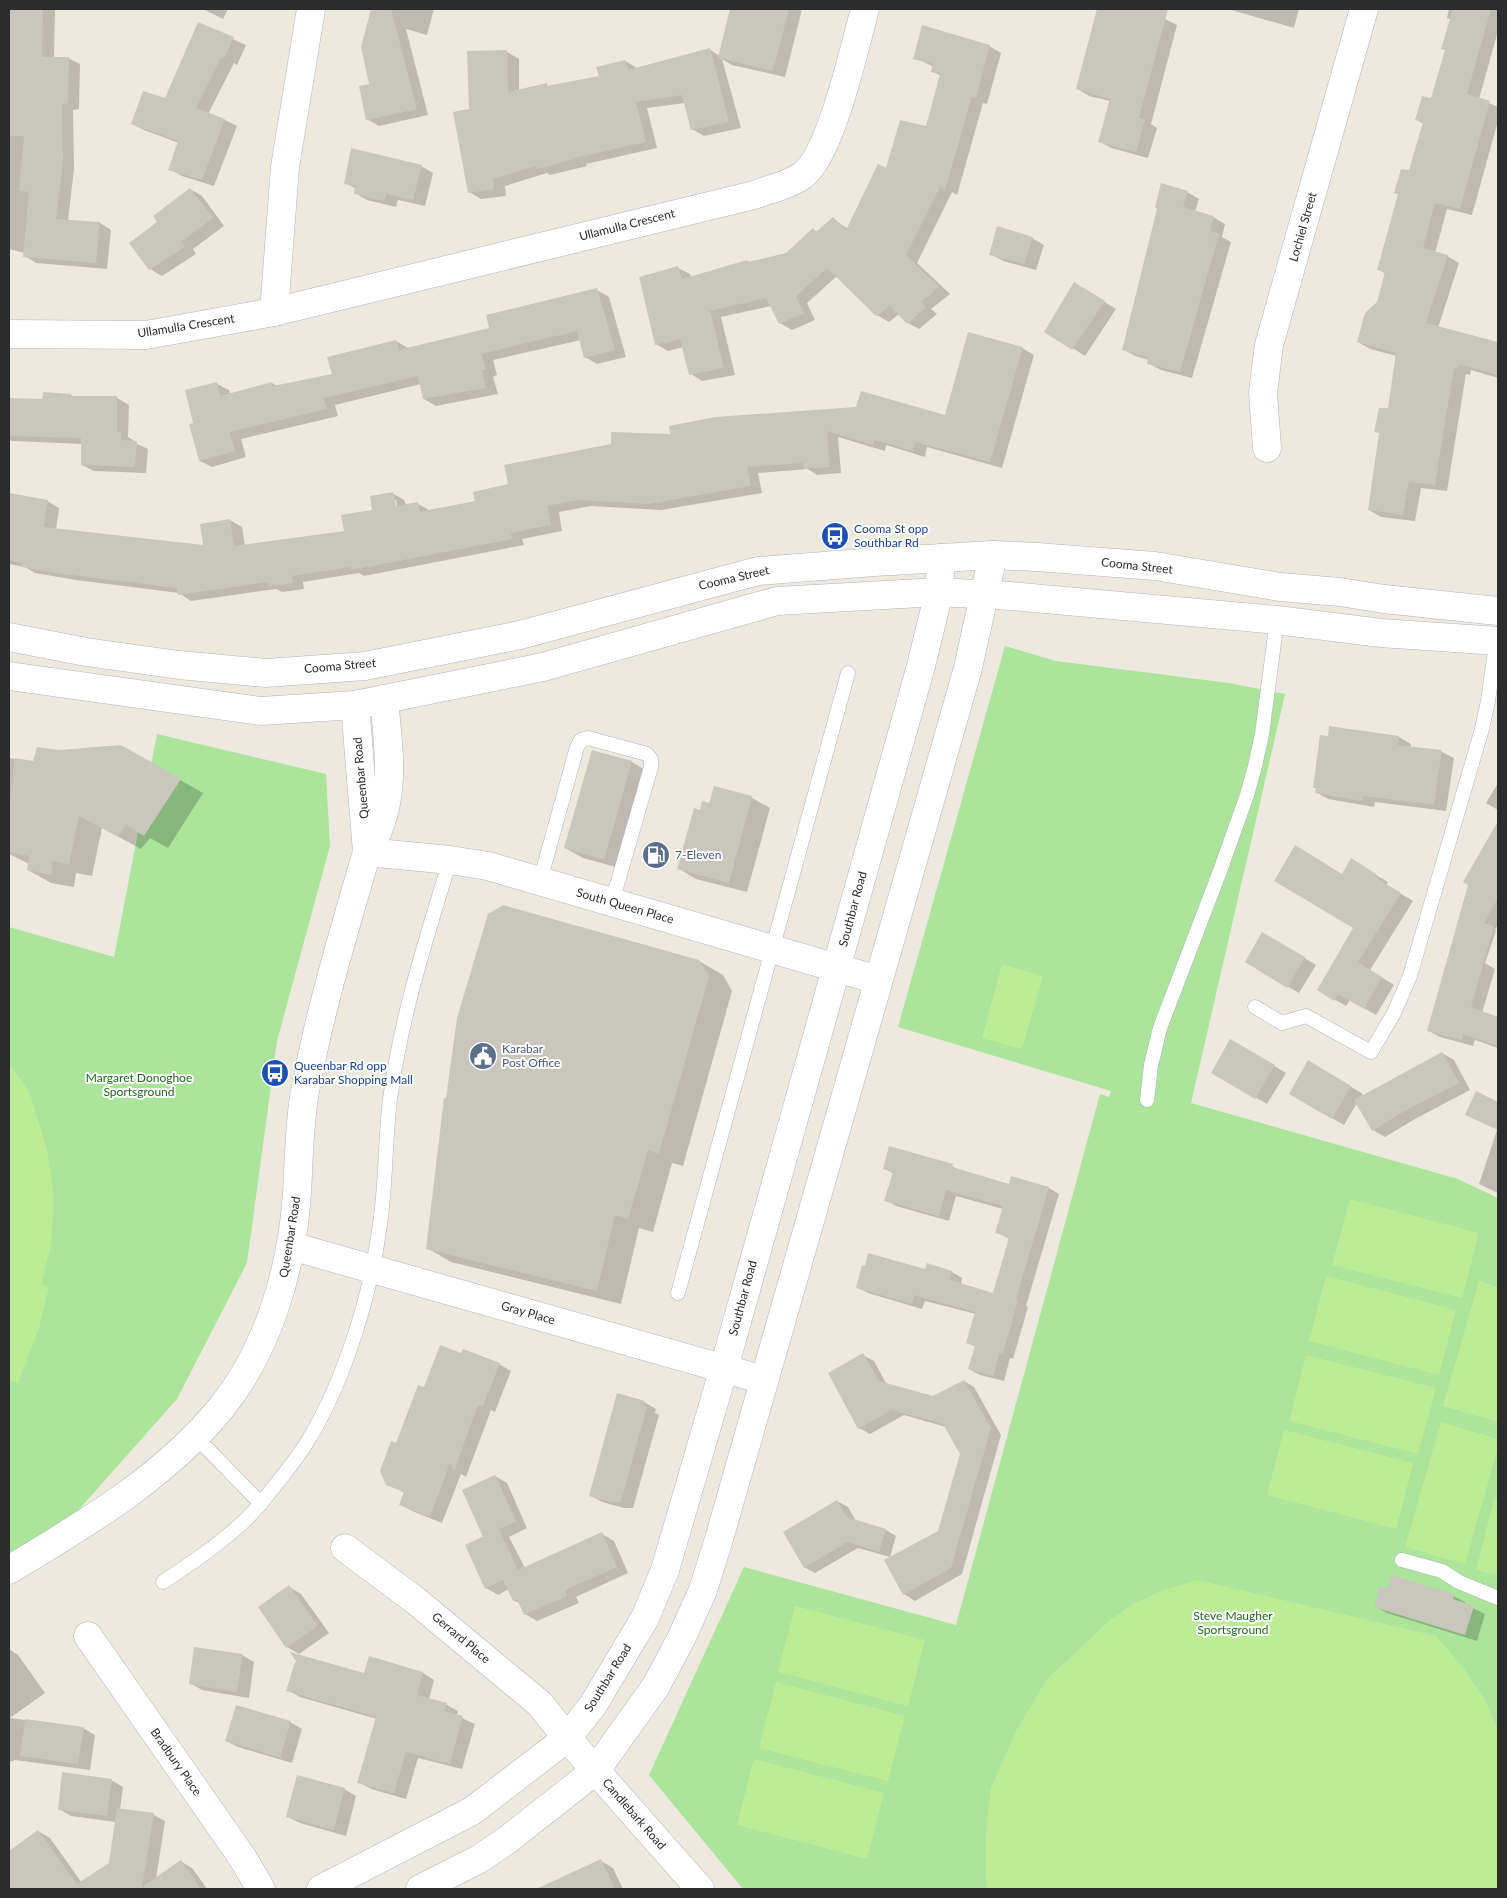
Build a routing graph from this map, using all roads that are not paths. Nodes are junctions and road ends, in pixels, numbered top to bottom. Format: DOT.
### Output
graph roads {
  1 [pos="311,9"];
  2 [pos="865,9"];
  3 [pos="1364,9"];
  4 [pos="274,312"];
  5 [pos="9,334"];
  6 [pos="1267,448"];
  7 [pos="993,555"];
  8 [pos="941,558"];
  9 [pos="1280,587"];
  10 [pos="939,592"];
  11 [pos="984,595"];
  12 [pos="1498,610"];
  13 [pos="1277,620"];
  14 [pos="9,637"];
  15 [pos="1498,637"];
  16 [pos="365,666"];
  17 [pos="848,673"];
  18 [pos="9,676"];
  19 [pos="384,699"];
  20 [pos="355,705"];
  21 [pos="368,852"];
  22 [pos="450,860"];
  23 [pos="540,881"];
  24 [pos="612,902"];
  25 [pos="774,949"];
  26 [pos="836,968"];
  27 [pos="878,980"];
  28 [pos="1255,1007"];
  29 [pos="1147,1100"];
  30 [pos="291,1246"];
  31 [pos="372,1269"];
  32 [pos="678,1293"];
  33 [pos="724,1368"];
  34 [pos="764,1380"];
  35 [pos="196,1437"];
  36 [pos="260,1504"];
  37 [pos="345,1548"];
  38 [pos="1402,1560"];
  39 [pos="9,1570"];
  40 [pos="163,1582"];
  41 [pos="1498,1598"];
  42 [pos="88,1636"];
  43 [pos="567,1738"];
  44 [pos="596,1770"];
  45 [pos="261,1889"];
  46 [pos="321,1889"];
  47 [pos="420,1889"];
  48 [pos="700,1889"];
  1 -- 4 [label="main road"];
  2 -- 4 [label="main road, Ullamulla Crescent"];
  3 -- 6 [label="main road, Lochiel Street"];
  4 -- 5 [label="main road, Ullamulla Crescent"];
  7 -- 8 [label="main road, Cooma Street"];
  7 -- 9 [label="main road, Cooma Street"];
  7 -- 11 [label="main road"];
  8 -- 10 [label="main road, Southbar Road"];
  8 -- 16 [label="main road, Cooma Street"];
  9 -- 12 [label="main road, Cooma Street"];
  9 -- 13 [label="main road"];
  10 -- 11 [label="main road"];
  10 -- 19 [label="main road"];
  10 -- 26 [label="main road, Southbar Road"];
  11 -- 13 [label="main road"];
  11 -- 27 [label="main road"];
  13 -- 15 [label="main road"];
  13 -- 29 [label="lane"];
  14 -- 16 [label="main road, Cooma Street"];
  15 -- 28 [label="lane"];
  16 -- 19 [label="main road"];
  16 -- 20 [label="main road, Queenbar Road"];
  17 -- 25 [label="lane"];
  18 -- 20 [label="main road"];
  19 -- 20 [label="main road"];
  19 -- 21 [label="main road, Queenbar Road"];
  20 -- 21 [label="main road, Queenbar Road"];
  21 -- 22 [label="main road, South Queen Place"];
  21 -- 30 [label="main road, Queenbar Road"];
  22 -- 23 [label="main road, South Queen Place"];
  22 -- 31 [label="lane"];
  23 -- 24 [label="main road, South Queen Place"];
  23 -- 24 [label="lane"];
  24 -- 25 [label="main road, South Queen Place"];
  25 -- 26 [label="main road, South Queen Place"];
  25 -- 32 [label="lane"];
  26 -- 27 [label="main road, South Queen Place"];
  26 -- 33 [label="main road, Southbar Road"];
  27 -- 34 [label="main road"];
  30 -- 31 [label="main road, Gray Place"];
  30 -- 35 [label="main road, Queenbar Road"];
  31 -- 33 [label="main road, Gray Place"];
  31 -- 36 [label="lane"];
  33 -- 34 [label="main road, Gray Place"];
  33 -- 43 [label="main road, Southbar Road"];
  34 -- 44 [label="main road"];
  35 -- 36 [label="lane"];
  35 -- 39 [label="main road, Queenbar Road"];
  36 -- 40 [label="lane"];
  37 -- 43 [label="main road, Gerrard Place"];
  38 -- 41 [label="lane"];
  42 -- 45 [label="main road, Bradbury Place"];
  43 -- 44 [label="main road, Candlebark Road"];
  43 -- 46 [label="main road, Southbar Road"];
  44 -- 47 [label="main road"];
  44 -- 48 [label="main road, Candlebark Road"];
}
